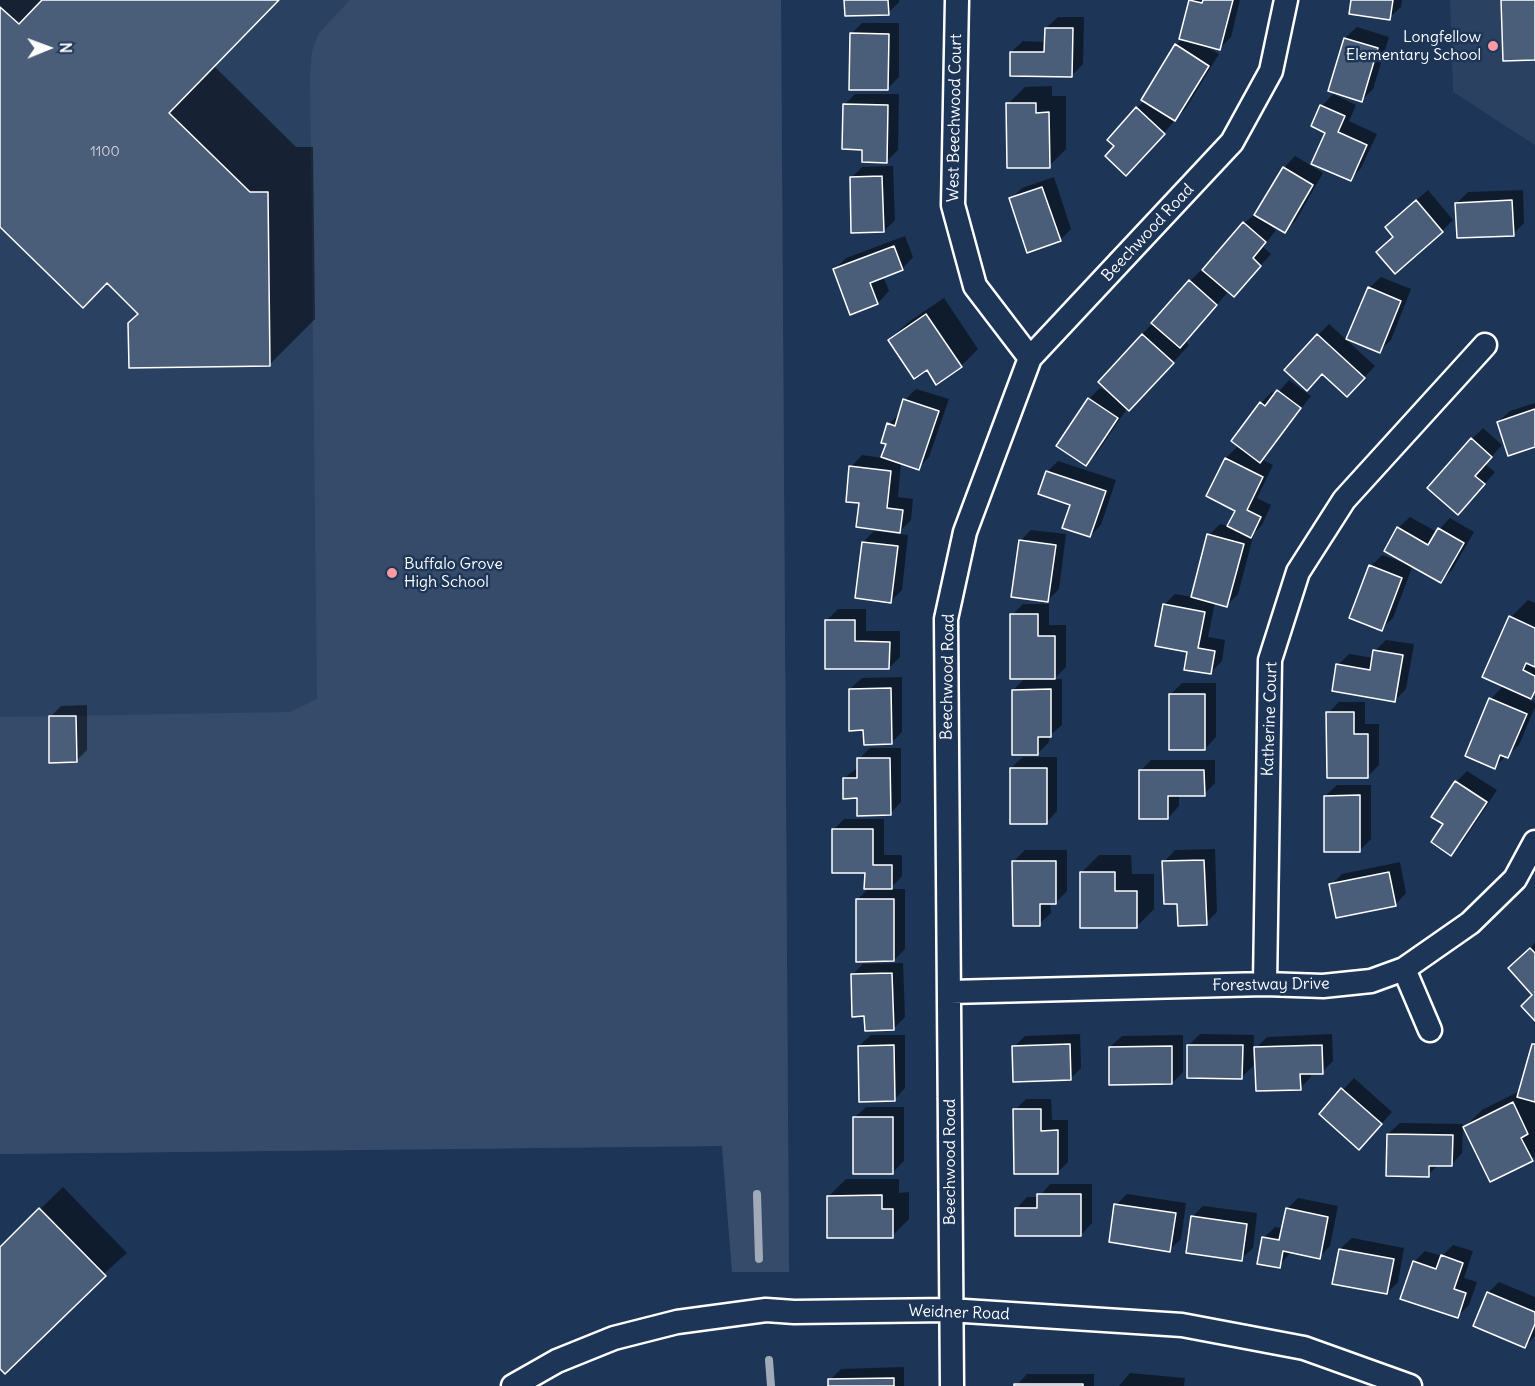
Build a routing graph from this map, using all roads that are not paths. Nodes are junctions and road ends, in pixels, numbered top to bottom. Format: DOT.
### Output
graph roads {
  1 [pos="957,0"];
  2 [pos="1286,0"];
  3 [pos="1485,345"];
  4 [pos="1030,358"];
  5 [pos="1535,842"];
  6 [pos="1404,969"];
  7 [pos="1265,984"];
  8 [pos="950,993"];
  9 [pos="1431,1030"];
  10 [pos="949,1310"];
  11 [pos="513,1386"];
  12 [pos="952,1386"];
  13 [pos="1410,1386"];
  1 -- 4 [label="street, West Beechwood Court"];
  2 -- 4 [label="street, Beechwood Road"];
  3 -- 7 [label="street, Katherine Court"];
  4 -- 8 [label="street, Beechwood Road"];
  5 -- 6 [label="street, Forestway Drive"];
  6 -- 7 [label="street, Forestway Drive"];
  6 -- 9 [label="street"];
  7 -- 8 [label="street, Forestway Drive"];
  8 -- 10 [label="street, Beechwood Road"];
  10 -- 11 [label="street, Weidner Road"];
  10 -- 12 [label="street, Beechwood Road"];
  10 -- 13 [label="street, Weidner Road"];
}
